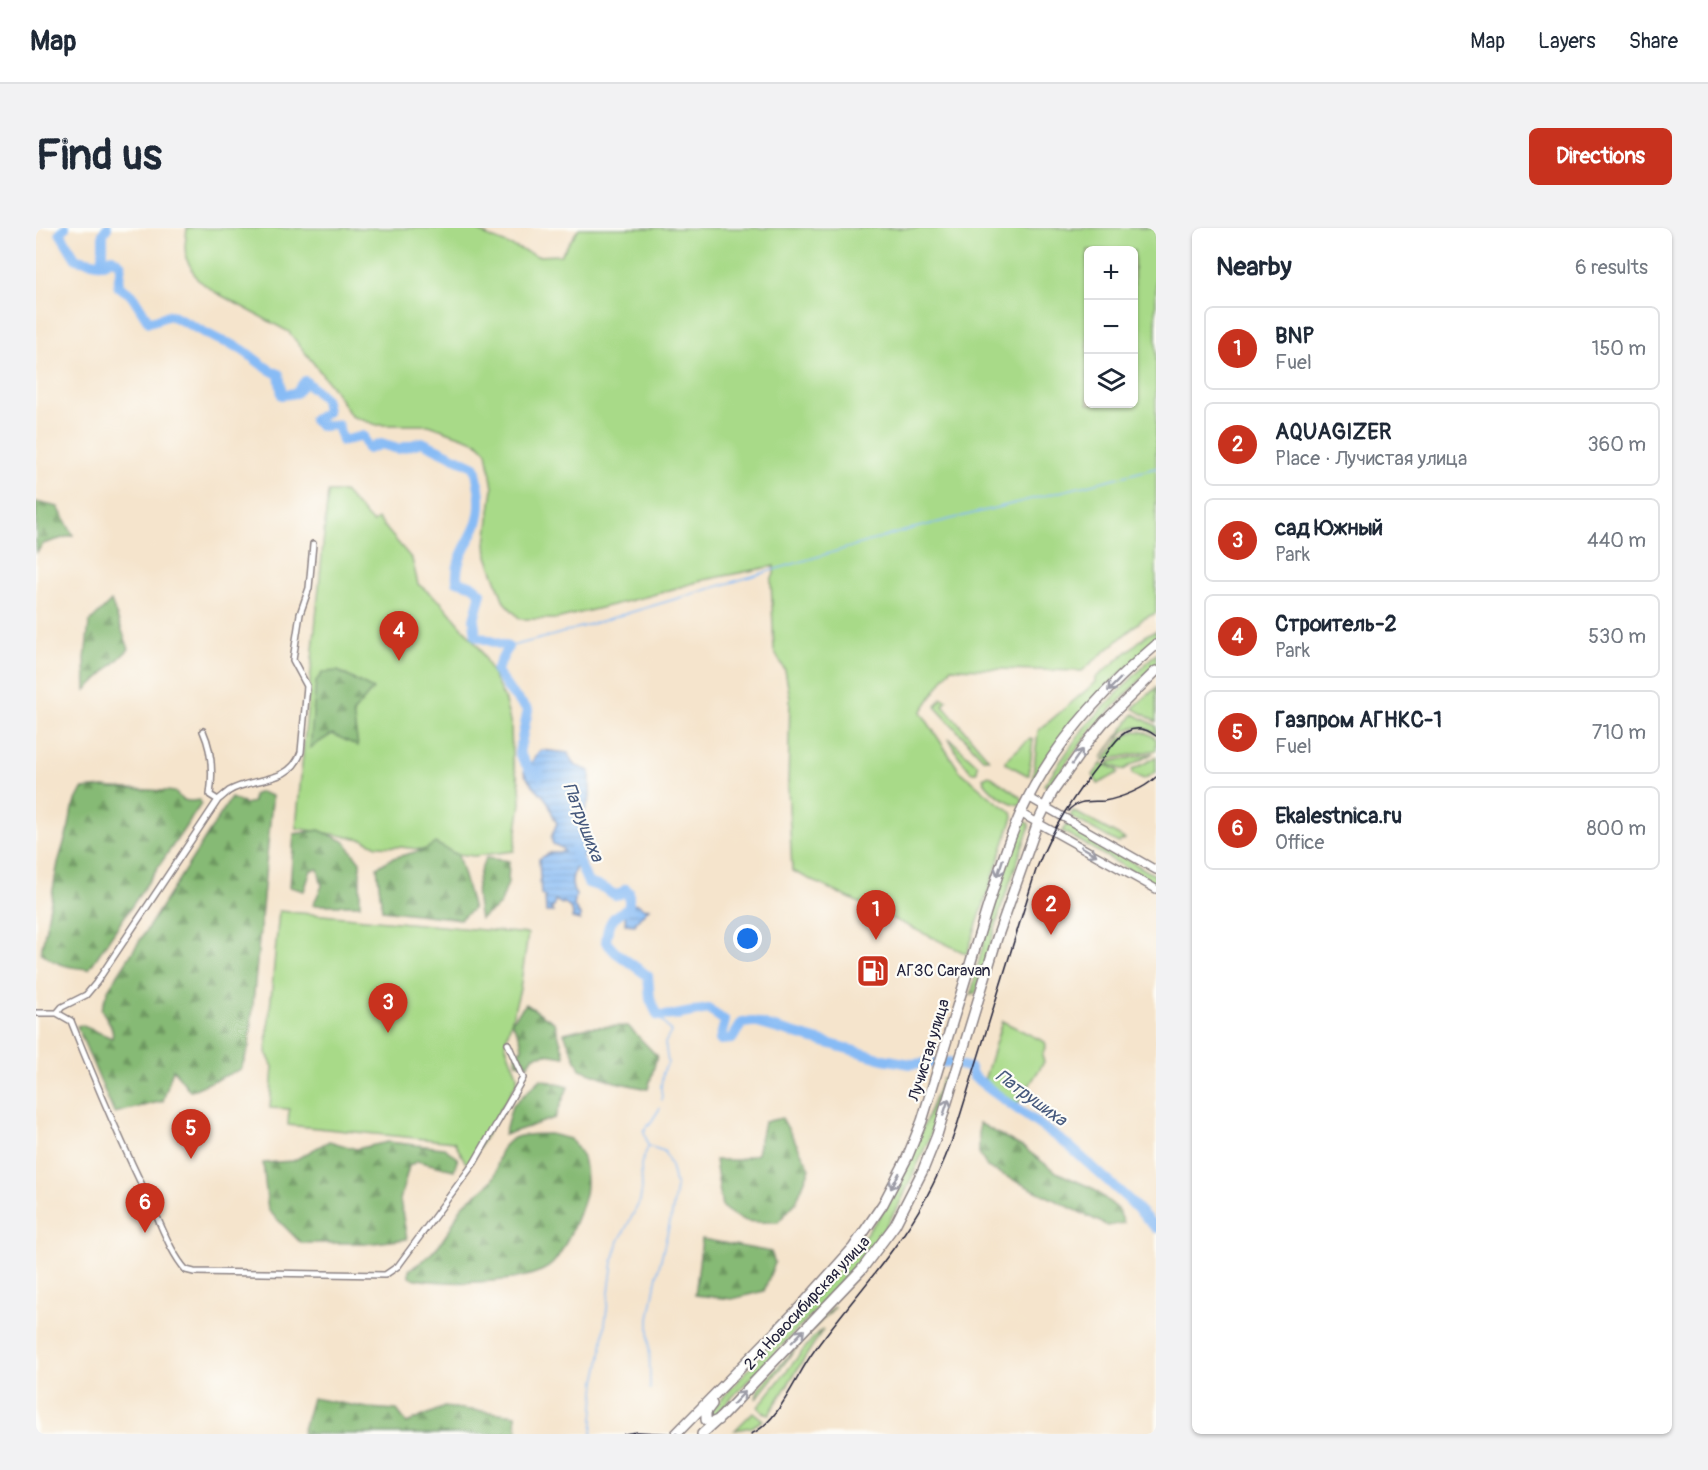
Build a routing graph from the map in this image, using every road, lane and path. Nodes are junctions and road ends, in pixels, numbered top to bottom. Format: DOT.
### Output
graph roads {
  1 [pos="313,544"];
  2 [pos="1156,645"];
  3 [pos="1156,671"];
  4 [pos="203,731"];
  5 [pos="1028,797"];
  6 [pos="218,800"];
  7 [pos="1045,806"];
  8 [pos="1020,813"];
  9 [pos="1038,822"];
  10 [pos="1156,870"];
  11 [pos="1156,889"];
  12 [pos="36,1013"];
  13 [pos="57,1013"];
  14 [pos="508,1044"];
  15 [pos="955,1079"];
  16 [pos="732,1379"];
  17 [pos="718,1420"];
  18 [pos="676,1434"];
  19 [pos="702,1434"];
  1 -- 6 [label="street"];
  2 -- 5 [label="main road, Лучистая улица, one-way"];
  7 -- 3 [label="main road, Лучистая улица, one-way"];
  4 -- 6 [label="street"];
  5 -- 7 [label="street"];
  5 -- 8 [label="main road, Лучистая улица"];
  6 -- 13 [label="street"];
  7 -- 9 [label="main road, Лучистая улица"];
  7 -- 10 [label="street"];
  8 -- 9 [label="street"];
  8 -- 16 [label="main road, Лучистая улица, one-way"];
  9 -- 11 [label="street, one-way"];
  9 -- 15 [label="main road, Лучистая улица"];
  12 -- 13 [label="street"];
  13 -- 14 [label="street"];
  17 -- 15 [label="main road, 2-я Новосибирская улица, one-way"];
  16 -- 17 [label="main road"];
  16 -- 18 [label="main road, Лучистая улица"];
  17 -- 19 [label="main road, 2-я Новосибирская улица"];
}
